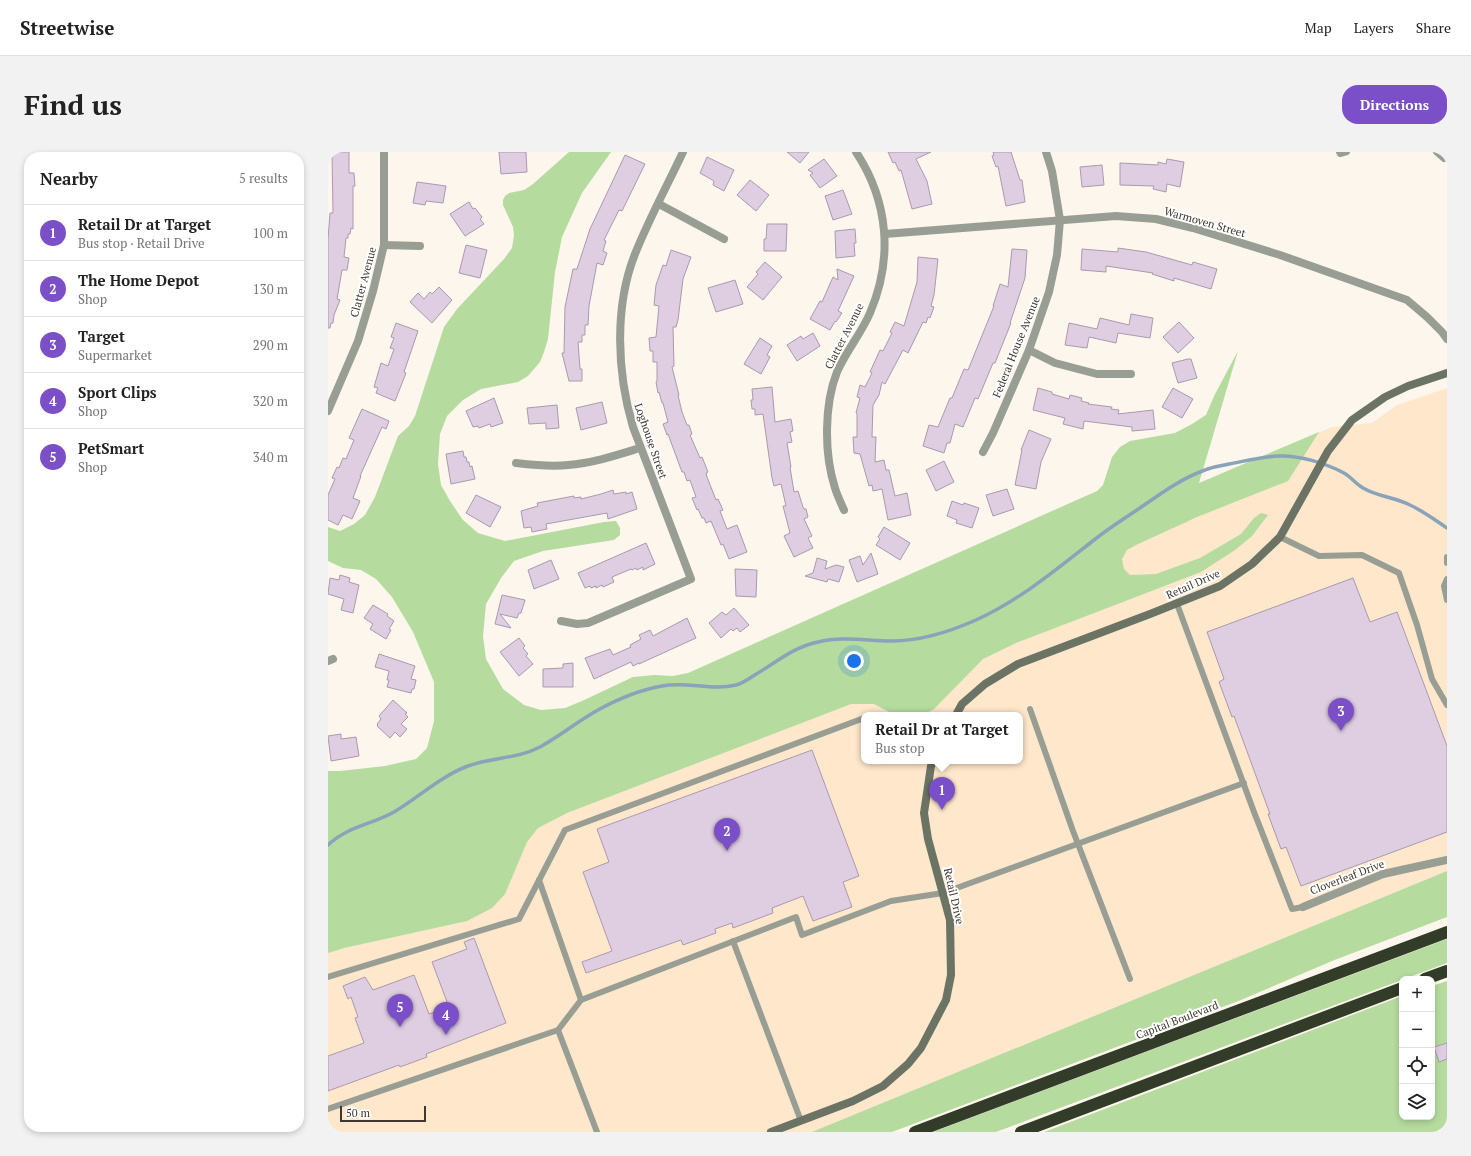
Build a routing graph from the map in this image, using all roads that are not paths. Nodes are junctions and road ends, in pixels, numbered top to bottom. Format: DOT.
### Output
graph roads {
  1 [pos="384,152"];
  2 [pos="683,152"];
  3 [pos="856,152"];
  4 [pos="1046,152"];
  5 [pos="1339,152"];
  6 [pos="1346,152"];
  7 [pos="1436,152"];
  8 [pos="1447,155"];
  9 [pos="659,204"];
  10 [pos="1060,220"];
  11 [pos="885,234"];
  12 [pos="724,239"];
  13 [pos="384,245"];
  14 [pos="420,246"];
  15 [pos="1447,339"];
  16 [pos="1029,350"];
  17 [pos="1447,373"];
  18 [pos="1131,374"];
  19 [pos="328,411"];
  20 [pos="640,448"];
  21 [pos="983,452"];
  22 [pos="516,463"];
  23 [pos="844,510"];
  24 [pos="1280,537"];
  25 [pos="1447,557"];
  26 [pos="1447,563"];
  27 [pos="1447,579"];
  28 [pos="1447,600"];
  29 [pos="1177,604"];
  30 [pos="561,621"];
  31 [pos="1447,705"];
  32 [pos="1030,709"];
  33 [pos="958,712"];
  34 [pos="861,719"];
  35 [pos="932,764"];
  36 [pos="1244,783"];
  37 [pos="1078,844"];
  38 [pos="1447,860"];
  39 [pos="539,880"];
  40 [pos="943,893"];
  41 [pos="1303,907"];
  42 [pos="1447,932"];
  43 [pos="732,941"];
  44 [pos="1447,971"];
  45 [pos="1433,976"];
  46 [pos="328,977"];
  47 [pos="1130,979"];
  48 [pos="1399,989"];
  49 [pos="581,1000"];
  50 [pos="558,1030"];
  51 [pos="328,1109"];
  52 [pos="801,1121"];
  53 [pos="597,1132"];
  54 [pos="771,1132"];
  55 [pos="915,1132"];
  56 [pos="1021,1132"];
  1 -- 13 [label="street, Clatter Avenue"];
  2 -- 9 [label="street, Loghouse Street"];
  3 -- 11 [label="street, Clatter Avenue"];
  4 -- 10 [label="street, Federal House Avenue"];
  5 -- 6 [label="lane"];
  7 -- 8 [label="lane"];
  9 -- 12 [label="street"];
  9 -- 20 [label="street, Loghouse Street"];
  10 -- 11 [label="street, Warmoven Street"];
  10 -- 15 [label="street, Warmoven Street"];
  10 -- 16 [label="street, Federal House Avenue"];
  11 -- 23 [label="street, Clatter Avenue"];
  13 -- 14 [label="street"];
  13 -- 19 [label="street, Clatter Avenue"];
  16 -- 18 [label="street"];
  16 -- 21 [label="street, Federal House Avenue"];
  17 -- 24 [label="street, Retail Drive"];
  20 -- 22 [label="street"];
  20 -- 30 [label="street, Loghouse Street"];
  24 -- 29 [label="street, Retail Drive"];
  24 -- 31 [label="lane"];
  25 -- 26 [label="lane"];
  27 -- 28 [label="lane"];
  29 -- 33 [label="street, Retail Drive"];
  29 -- 36 [label="lane"];
  32 -- 37 [label="lane"];
  34 -- 39 [label="lane"];
  35 -- 40 [label="street, Retail Drive"];
  36 -- 37 [label="lane"];
  36 -- 41 [label="lane"];
  37 -- 40 [label="lane"];
  37 -- 47 [label="lane"];
  38 -- 41 [label="street, Cloverleaf Drive"];
  39 -- 46 [label="lane"];
  39 -- 49 [label="lane"];
  40 -- 43 [label="lane"];
  40 -- 52 [label="street, Retail Drive"];
  42 -- 55 [label="highway, Capital Boulevard"];
  43 -- 49 [label="lane"];
  43 -- 52 [label="lane"];
  44 -- 45 [label="highway"];
  48 -- 56 [label="highway"];
  49 -- 50 [label="lane"];
  50 -- 51 [label="lane"];
  50 -- 53 [label="lane"];
  52 -- 54 [label="street, Retail Drive"];
}
